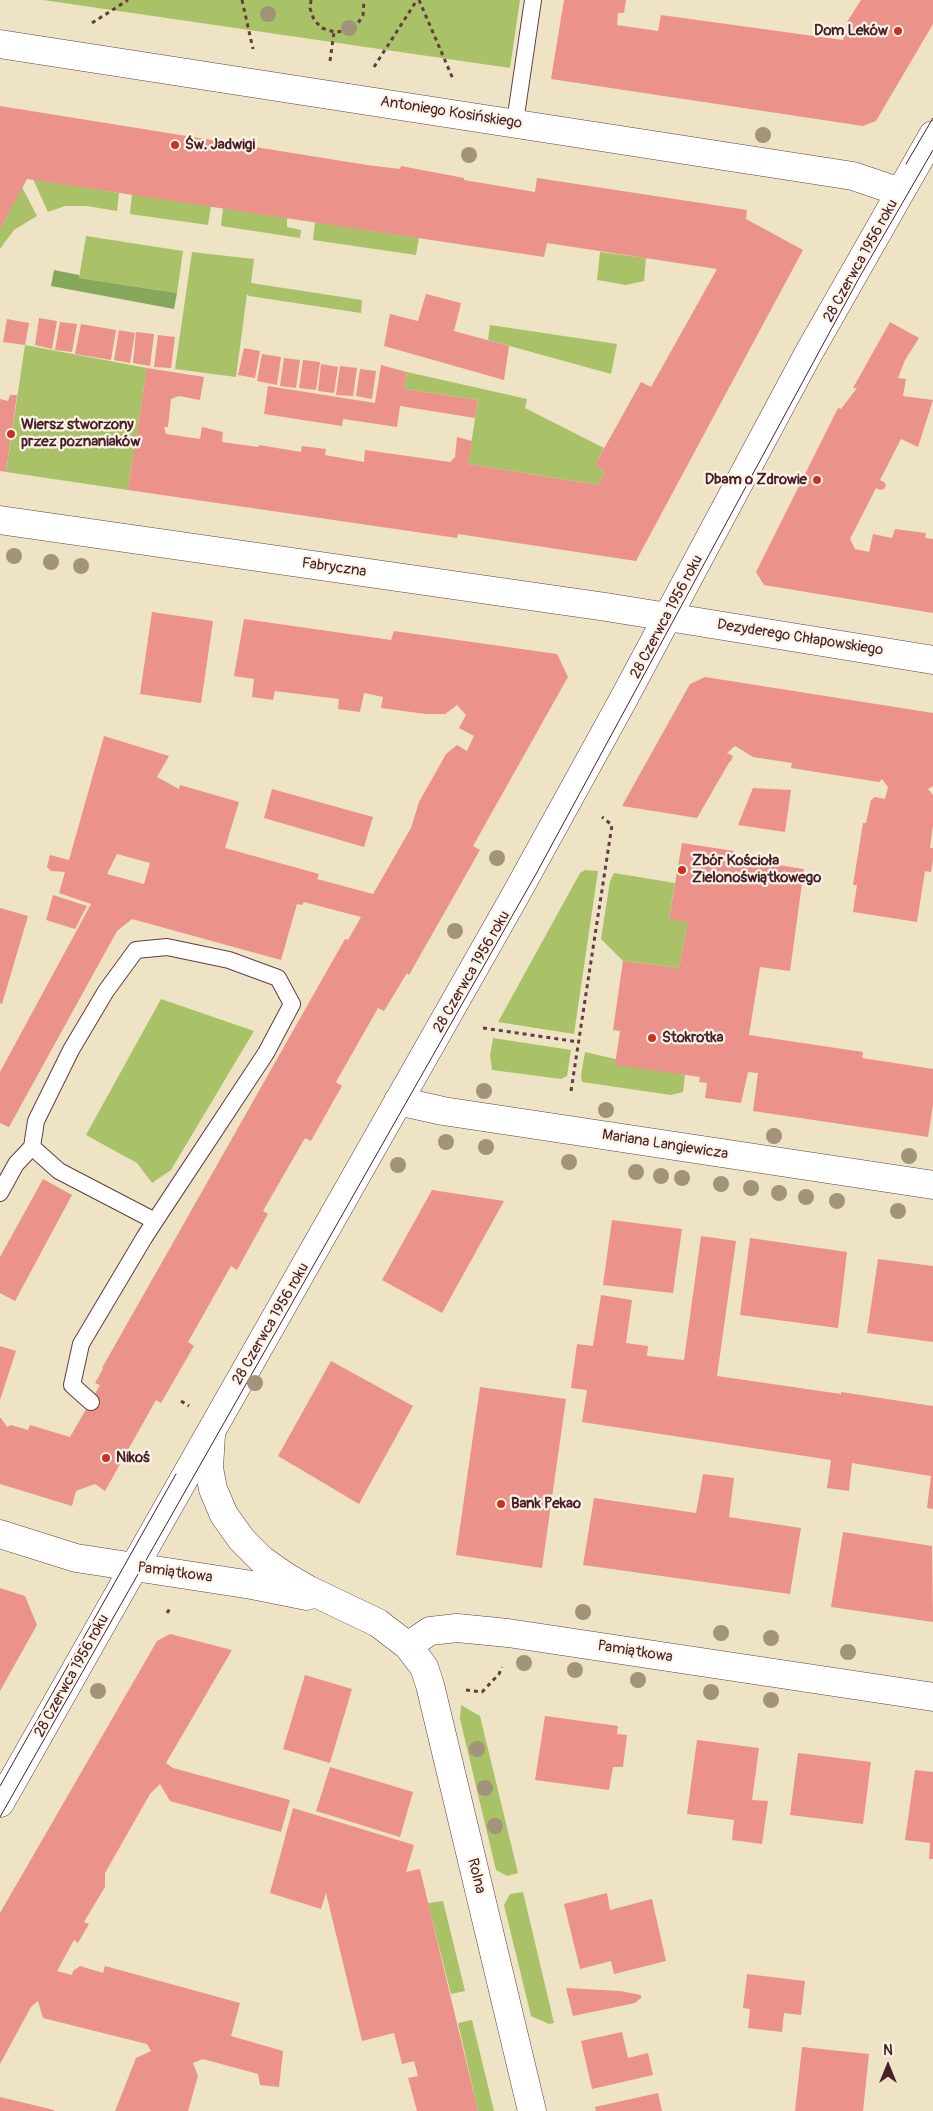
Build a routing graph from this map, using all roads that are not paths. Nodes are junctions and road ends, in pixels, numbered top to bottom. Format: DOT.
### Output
graph roads {
  1 [pos="533,0"];
  2 [pos="0,44"];
  3 [pos="515,122"];
  4 [pos="933,135"];
  5 [pos="900,192"];
  6 [pos="0,520"];
  7 [pos="668,616"];
  8 [pos="933,660"];
  9 [pos="398,1101"];
  10 [pos="32,1147"];
  11 [pos="933,1185"];
  12 [pos="0,1193"];
  13 [pos="155,1221"];
  14 [pos="91,1402"];
  15 [pos="211,1431"];
  16 [pos="0,1534"];
  17 [pos="133,1567"];
  18 [pos="351,1610"];
  19 [pos="408,1646"];
  20 [pos="933,1697"];
  21 [pos="0,1803"];
  22 [pos="532,2111"];
  1 -- 3 [label="lane"];
  2 -- 3 [label="street, Antoniego Kosińskiego"];
  3 -- 5 [label="street, Antoniego Kosińskiego"];
  4 -- 5 [label="street, 28 Czerwca 1956 roku"];
  5 -- 7 [label="street, 28 Czerwca 1956 roku"];
  6 -- 7 [label="street, Fabryczna"];
  7 -- 8 [label="street, Dezyderego Chłapowskiego"];
  7 -- 9 [label="street, 28 Czerwca 1956 roku"];
  9 -- 11 [label="street, Mariana Langiewicza"];
  9 -- 15 [label="street, 28 Czerwca 1956 roku"];
  10 -- 12 [label="lane"];
  10 -- 13 [label="lane"];
  10 -- 13 [label="lane"];
  13 -- 14 [label="lane"];
  15 -- 17 [label="street, 28 Czerwca 1956 roku"];
  15 -- 18 [label="street, Pamiątkowa"];
  16 -- 17 [label="street, Pamiątkowa"];
  17 -- 18 [label="street, Pamiątkowa"];
  17 -- 21 [label="street, 28 Czerwca 1956 roku"];
  18 -- 19 [label="street, Pamiątkowa"];
  19 -- 20 [label="street, Pamiątkowa"];
  19 -- 22 [label="street, Rolna"];
}
